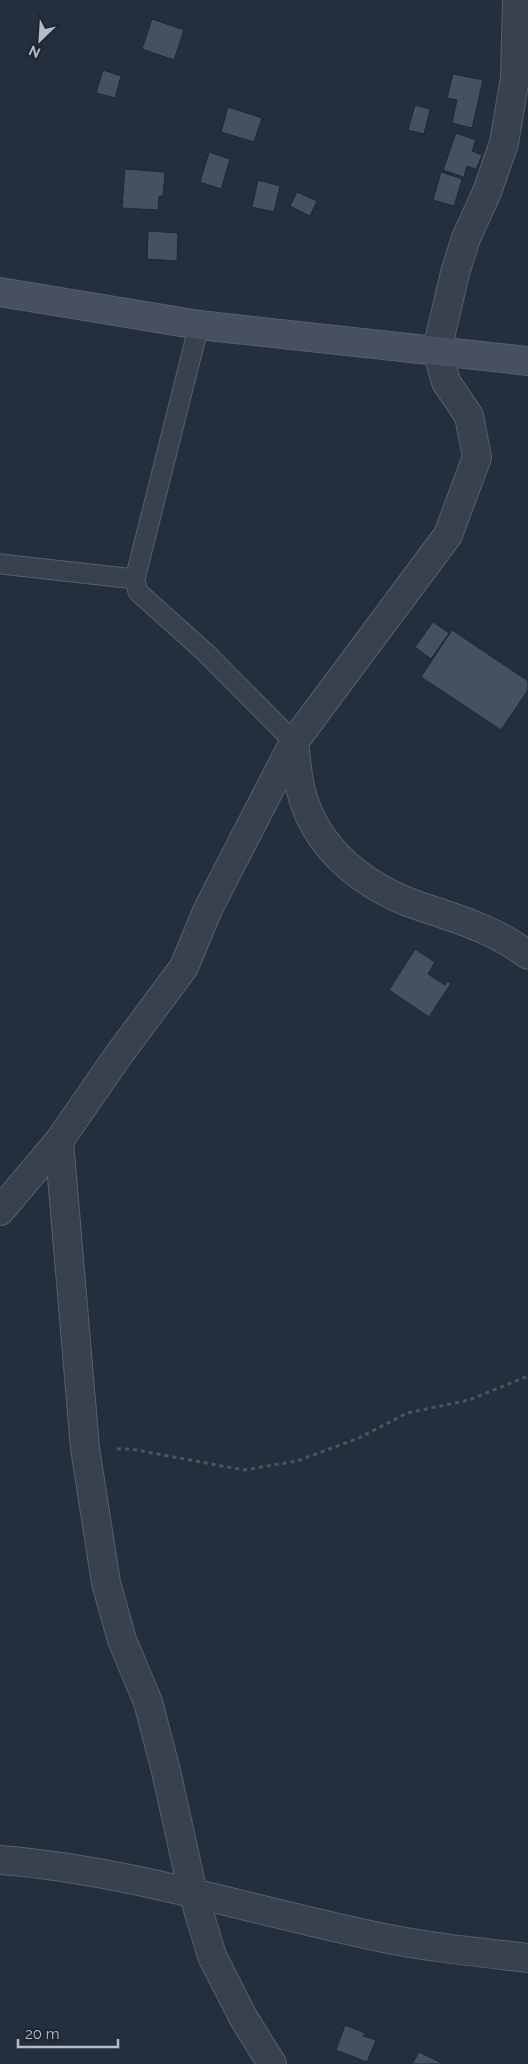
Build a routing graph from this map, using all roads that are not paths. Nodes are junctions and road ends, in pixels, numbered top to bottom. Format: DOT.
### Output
graph roads {
  1 [pos="517,0"];
  2 [pos="0,292"];
  3 [pos="199,325"];
  4 [pos="437,350"];
  5 [pos="528,361"];
  6 [pos="0,564"];
  7 [pos="135,579"];
  8 [pos="294,742"];
  9 [pos="528,954"];
  10 [pos="59,1141"];
  11 [pos="0,1211"];
  12 [pos="0,1860"];
  13 [pos="193,1893"];
  14 [pos="528,1958"];
  15 [pos="272,2064"];
  1 -- 4 [label="street"];
  2 -- 3 [label="street"];
  3 -- 4 [label="street"];
  3 -- 7 [label="lane"];
  4 -- 5 [label="street"];
  4 -- 8 [label="street"];
  6 -- 7 [label="lane"];
  7 -- 8 [label="lane"];
  8 -- 9 [label="street"];
  8 -- 10 [label="street"];
  10 -- 11 [label="street"];
  10 -- 13 [label="street"];
  12 -- 13 [label="street"];
  13 -- 14 [label="street"];
  13 -- 15 [label="street"];
}
